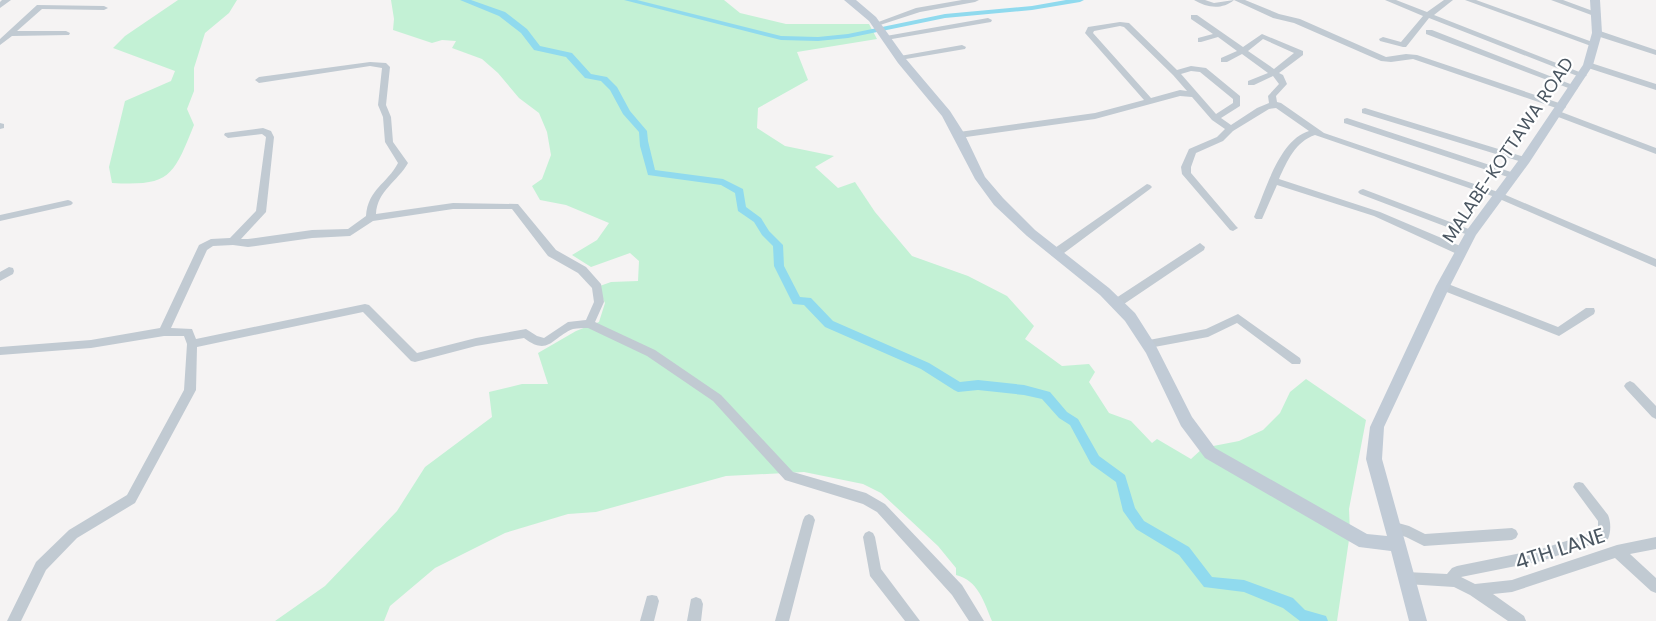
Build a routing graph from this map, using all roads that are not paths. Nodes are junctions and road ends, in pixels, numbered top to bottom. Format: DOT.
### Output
graph roads {
  1 [pos="7,0"];
  2 [pos="48,0"];
  3 [pos="849,0"];
  4 [pos="975,0"];
  5 [pos="1198,0"];
  6 [pos="1230,0"];
  7 [pos="1238,0"];
  8 [pos="1389,0"];
  9 [pos="1449,0"];
  10 [pos="1469,0"];
  11 [pos="1555,0"];
  12 [pos="0,6"];
  13 [pos="40,7"];
  14 [pos="1596,7"];
  15 [pos="104,8"];
  16 [pos="1194,16"];
  17 [pos="1427,16"];
  18 [pos="988,20"];
  19 [pos="881,30"];
  20 [pos="1429,32"];
  21 [pos="66,33"];
  22 [pos="10,34"];
  23 [pos="1220,34"];
  24 [pos="1595,38"];
  25 [pos="1383,39"];
  26 [pos="1201,40"];
  27 [pos="0,43"];
  28 [pos="962,47"];
  29 [pos="1243,51"];
  30 [pos="1656,52"];
  31 [pos="900,58"];
  32 [pos="1224,60"];
  33 [pos="1586,70"];
  34 [pos="1176,73"];
  35 [pos="1274,73"];
  36 [pos="258,80"];
  37 [pos="1251,83"];
  38 [pos="1574,87"];
  39 [pos="1656,87"];
  40 [pos="1192,94"];
  41 [pos="1150,102"];
  42 [pos="1273,104"];
  43 [pos="1559,110"];
  44 [pos="1365,111"];
  45 [pos="1215,118"];
  46 [pos="1347,121"];
  47 [pos="1230,129"];
  48 [pos="1315,132"];
  49 [pos="228,135"];
  50 [pos="959,135"];
  51 [pos="1656,151"];
  52 [pos="1525,160"];
  53 [pos="1514,176"];
  54 [pos="1276,181"];
  55 [pos="1147,187"];
  56 [pos="1363,192"];
  57 [pos="1498,195"];
  58 [pos="68,203"];
  59 [pos="1259,216"];
  60 [pos="0,218"];
  61 [pos="371,218"];
  62 [pos="1233,228"];
  63 [pos="1471,233"];
  64 [pos="233,242"];
  65 [pos="1200,247"];
  66 [pos="1461,251"];
  67 [pos="1056,253"];
  68 [pos="1656,263"];
  69 [pos="1443,286"];
  70 [pos="1117,303"];
  71 [pos="1590,311"];
  72 [pos="589,324"];
  73 [pos="164,332"];
  74 [pos="192,344"];
  75 [pos="1149,344"];
  76 [pos="0,351"];
  77 [pos="1296,361"];
  78 [pos="1630,386"];
  79 [pos="1656,414"];
  80 [pos="1580,487"];
  81 [pos="809,520"];
  82 [pos="1391,527"];
  83 [pos="1512,534"];
  84 [pos="869,537"];
  85 [pos="1656,543"];
  86 [pos="1396,544"];
  87 [pos="1617,551"];
  88 [pos="1406,578"];
  89 [pos="1449,581"];
  90 [pos="1656,586"];
  91 [pos="1475,590"];
  92 [pos="652,601"];
  93 [pos="696,604"];
  94 [pos="14,621"];
  95 [pos="647,621"];
  96 [pos="694,621"];
  97 [pos="782,621"];
  98 [pos="913,621"];
  99 [pos="977,621"];
  100 [pos="1418,621"];
  101 [pos="1519,621"];
  1 -- 12 [label="street"];
  2 -- 13 [label="street"];
  3 -- 19 [label="main road"];
  4 -- 19 [label="street"];
  5 -- 6 [label="street"];
  7 -- 43 [label="street"];
  8 -- 17 [label="street"];
  9 -- 17 [label="street"];
  10 -- 24 [label="street"];
  11 -- 14 [label="street"];
  13 -- 15 [label="street"];
  13 -- 22 [label="street"];
  14 -- 24 [label="main road, MALABE-KOTTAWA ROAD"];
  16 -- 23 [label="street"];
  17 -- 25 [label="street"];
  17 -- 33 [label="street"];
  18 -- 19 [label="street"];
  19 -- 31 [label="main road"];
  20 -- 38 [label="street"];
  21 -- 22 [label="street"];
  22 -- 27 [label="street"];
  23 -- 26 [label="street"];
  23 -- 29 [label="street"];
  24 -- 30 [label="street"];
  24 -- 33 [label="main road, MALABE-KOTTAWA ROAD"];
  28 -- 31 [label="street"];
  29 -- 32 [label="street"];
  29 -- 35 [label="street"];
  29 -- 35 [label="street"];
  31 -- 50 [label="main road"];
  33 -- 38 [label="main road, MALABE-KOTTAWA ROAD"];
  33 -- 39 [label="street"];
  34 -- 40 [label="street"];
  34 -- 41 [label="street"];
  34 -- 45 [label="street"];
  35 -- 37 [label="street"];
  35 -- 42 [label="street"];
  36 -- 61 [label="street"];
  38 -- 43 [label="main road, MALABE-KOTTAWA ROAD"];
  40 -- 41 [label="street"];
  40 -- 45 [label="street"];
  41 -- 50 [label="street"];
  42 -- 47 [label="street"];
  42 -- 48 [label="street"];
  43 -- 51 [label="street"];
  43 -- 52 [label="main road, MALABE-KOTTAWA ROAD"];
  44 -- 52 [label="street"];
  45 -- 47 [label="street"];
  46 -- 53 [label="street"];
  47 -- 62 [label="street"];
  48 -- 54 [label="street"];
  48 -- 57 [label="street"];
  49 -- 64 [label="street"];
  50 -- 67 [label="main road"];
  52 -- 53 [label="main road, MALABE-KOTTAWA ROAD"];
  53 -- 57 [label="main road, MALABE-KOTTAWA ROAD"];
  54 -- 59 [label="street"];
  54 -- 66 [label="street"];
  55 -- 67 [label="street"];
  56 -- 63 [label="street"];
  57 -- 63 [label="main road, MALABE-KOTTAWA ROAD"];
  57 -- 68 [label="street"];
  58 -- 60 [label="street"];
  61 -- 64 [label="street"];
  61 -- 72 [label="street"];
  63 -- 66 [label="main road, MALABE-KOTTAWA ROAD"];
  64 -- 73 [label="street"];
  65 -- 70 [label="street"];
  66 -- 69 [label="main road, MALABE-KOTTAWA ROAD"];
  67 -- 70 [label="main road"];
  69 -- 71 [label="street"];
  69 -- 82 [label="main road, MALABE-KOTTAWA ROAD"];
  70 -- 75 [label="main road"];
  72 -- 74 [label="street"];
  72 -- 99 [label="street"];
  73 -- 74 [label="street"];
  73 -- 76 [label="street"];
  74 -- 94 [label="street"];
  75 -- 77 [label="street"];
  75 -- 86 [label="main road"];
  78 -- 79 [label="street"];
  80 -- 89 [label="street"];
  81 -- 97 [label="street"];
  82 -- 83 [label="street"];
  82 -- 86 [label="main road, MALABE-KOTTAWA ROAD"];
  84 -- 98 [label="street"];
  85 -- 87 [label="street, 4TH LANE"];
  86 -- 88 [label="main road, MALABE-KOTTAWA ROAD"];
  87 -- 90 [label="street"];
  87 -- 91 [label="street, 4TH LANE"];
  88 -- 89 [label="street"];
  88 -- 100 [label="main road, MALABE-KOTTAWA ROAD"];
  89 -- 91 [label="street"];
  91 -- 101 [label="street"];
  92 -- 95 [label="street"];
  93 -- 96 [label="street"];
}
